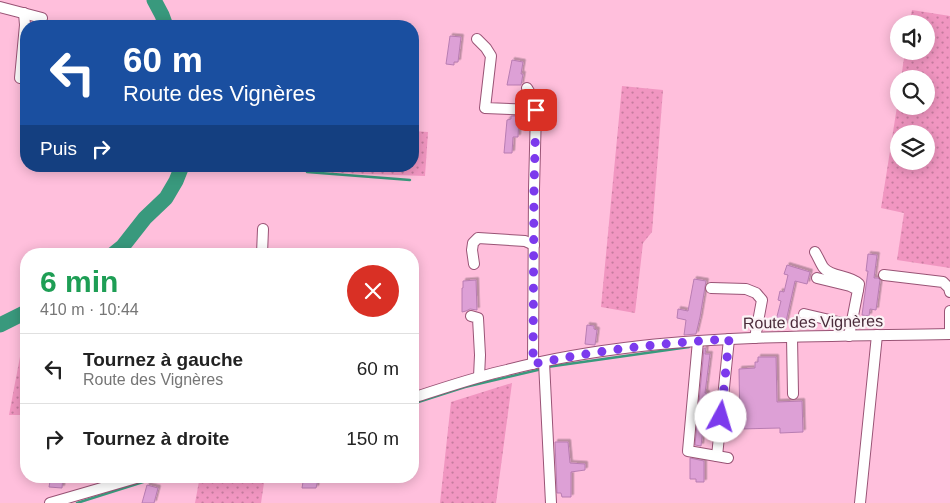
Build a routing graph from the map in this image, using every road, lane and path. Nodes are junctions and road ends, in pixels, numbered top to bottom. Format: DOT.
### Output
graph roads {
  1 [pos="0,7"];
  2 [pos="24,13"];
  3 [pos="42,18"];
  4 [pos="25,20"];
  5 [pos="476,39"];
  6 [pos="527,88"];
  7 [pos="536,110"];
  8 [pos="263,229"];
  9 [pos="534,244"];
  10 [pos="262,248"];
  11 [pos="815,252"];
  12 [pos="474,264"];
  13 [pos="884,275"];
  14 [pos="817,278"];
  15 [pos="712,288"];
  16 [pos="858,290"];
  17 [pos="950,292"];
  18 [pos="950,311"];
  19 [pos="804,314"];
  20 [pos="471,316"];
  21 [pos="851,325"];
  22 [pos="950,334"];
  23 [pos="849,336"];
  24 [pos="877,336"];
  25 [pos="792,337"];
  26 [pos="755,338"];
  27 [pos="729,339"];
  28 [pos="698,341"];
  29 [pos="539,363"];
  30 [pos="479,377"];
  31 [pos="793,394"];
  32 [pos="419,396"];
  33 [pos="716,456"];
  34 [pos="728,458"];
  35 [pos="119,483"];
  36 [pos="50,503"];
  37 [pos="551,503"];
  38 [pos="860,503"];
  1 -- 2 [label="street"];
  2 -- 3 [label="street"];
  2 -- 4 [label="street"];
  5 -- 7 [label="street"];
  6 -- 7 [label="street"];
  7 -- 9 [label="street"];
  8 -- 10 [label="street"];
  9 -- 12 [label="street"];
  9 -- 29 [label="street"];
  11 -- 16 [label="street"];
  13 -- 17 [label="street"];
  14 -- 16 [label="street"];
  15 -- 26 [label="street"];
  16 -- 21 [label="street"];
  18 -- 22 [label="street"];
  19 -- 21 [label="street"];
  20 -- 30 [label="street"];
  21 -- 23 [label="street"];
  22 -- 24 [label="street, Route des Vignères"];
  23 -- 24 [label="street, Route des Vignères"];
  23 -- 25 [label="street, Route des Vignères"];
  24 -- 38 [label="street"];
  25 -- 26 [label="street, Route des Vignères"];
  25 -- 31 [label="street"];
  26 -- 27 [label="street, Route des Vignères"];
  27 -- 28 [label="street, Route des Vignères"];
  27 -- 33 [label="street"];
  28 -- 29 [label="street, Route des Vignères"];
  28 -- 33 [label="street"];
  29 -- 30 [label="street, Route des Vignères"];
  29 -- 37 [label="street"];
  30 -- 32 [label="street, Route des Vignères"];
  33 -- 34 [label="street"];
  35 -- 36 [label="street"];
}
